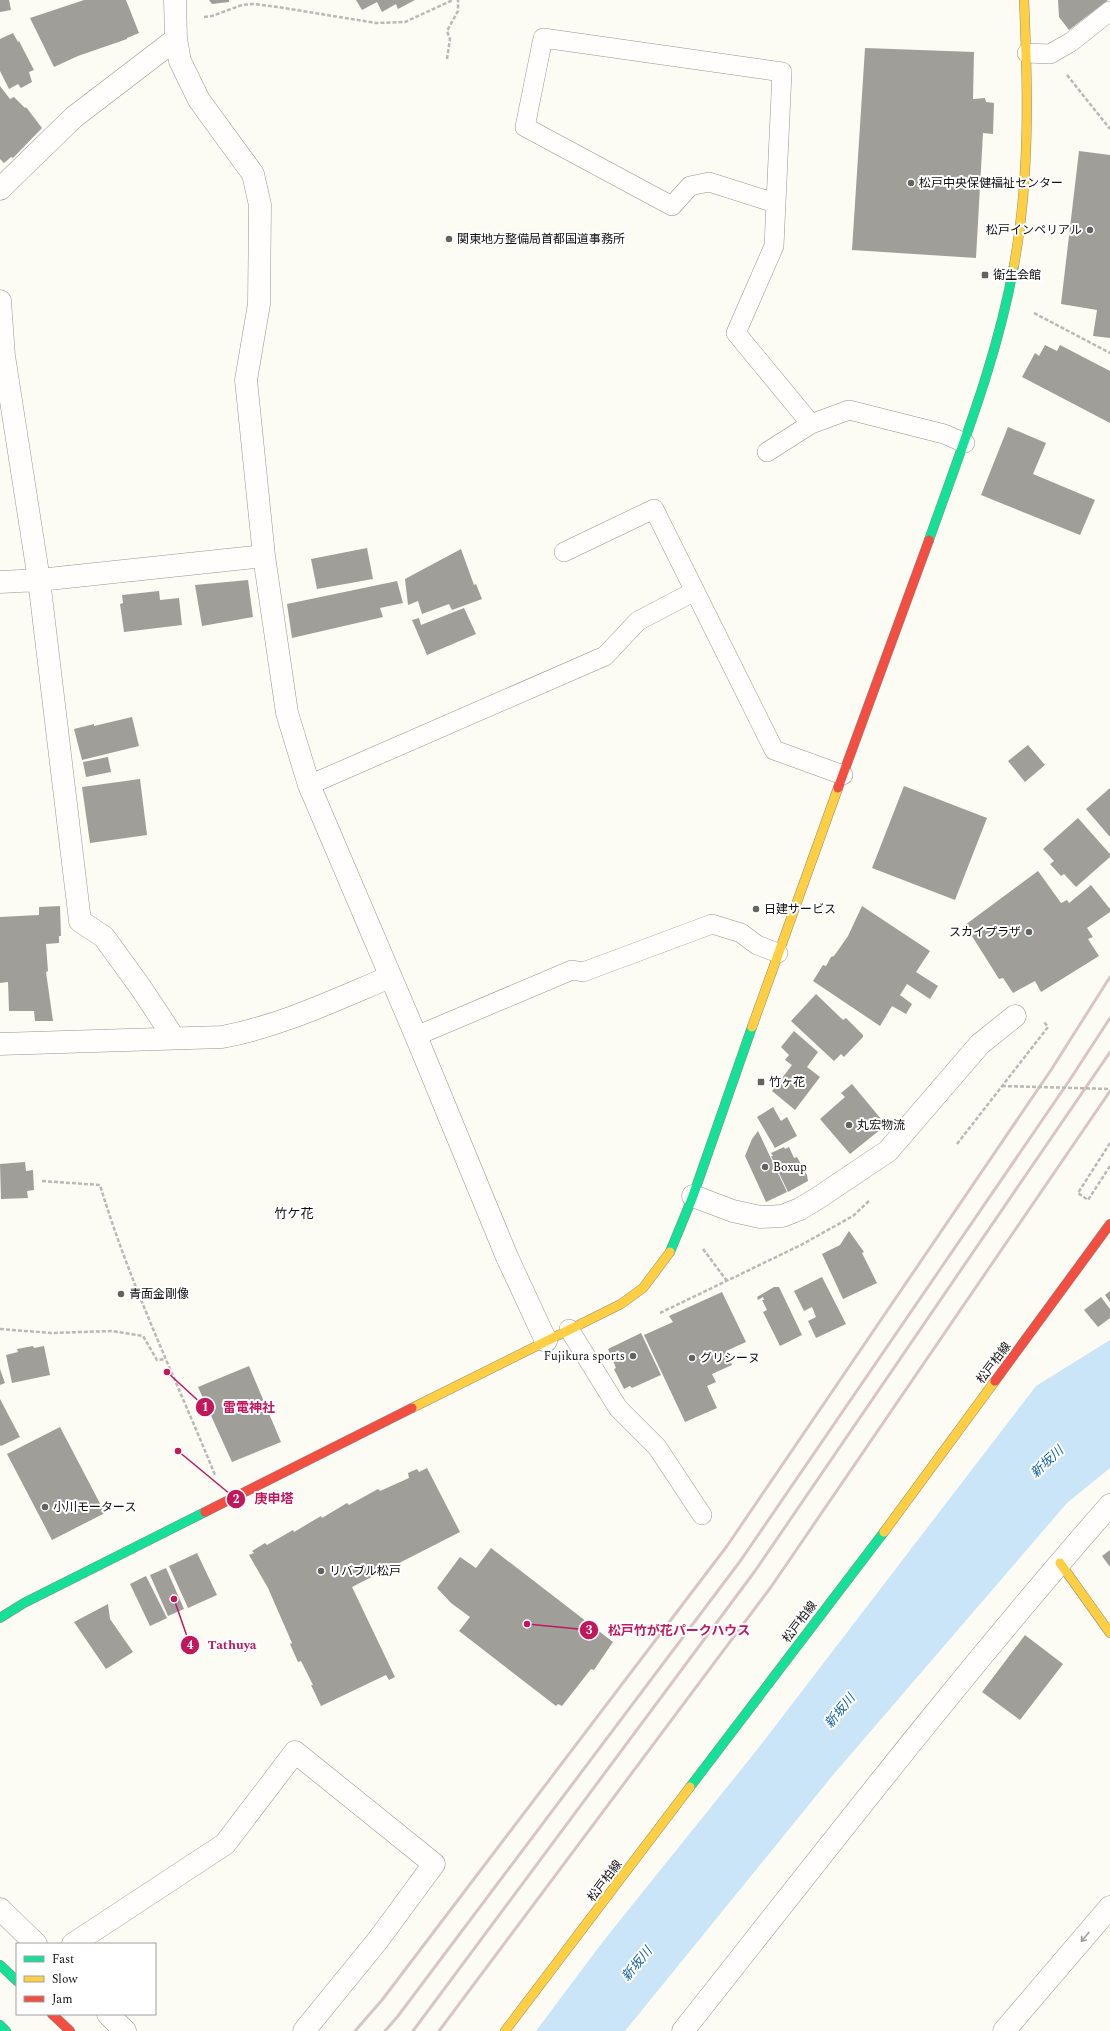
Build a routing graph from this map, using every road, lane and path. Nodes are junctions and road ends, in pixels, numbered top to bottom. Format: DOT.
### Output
graph roads {
  1 [pos="453,0"];
  2 [pos="458,0"];
  3 [pos="1024,0"];
  4 [pos="1110,11"];
  5 [pos="175,20"];
  6 [pos="1027,53"];
  7 [pos="1050,54"];
  8 [pos="447,59"];
  9 [pos="1110,129"];
  10 [pos="0,189"];
  11 [pos="775,203"];
  12 [pos="1008,300"];
  13 [pos="0,301"];
  14 [pos="1110,353"];
  15 [pos="811,424"];
  16 [pos="965,443"];
  17 [pos="767,452"];
  18 [pos="564,552"];
  19 [pos="264,556"];
  20 [pos="39,580"];
  21 [pos="0,582"];
  22 [pos="695,591"];
  23 [pos="843,775"];
  24 [pos="309,785"];
  25 [pos="778,953"];
  26 [pos="390,976"];
  27 [pos="1015,1016"];
  28 [pos="416,1036"];
  29 [pos="174,1038"];
  30 [pos="0,1044"];
  31 [pos="1110,1089"];
  32 [pos="1110,1142"];
  33 [pos="957,1144"];
  34 [pos="1110,1166"];
  35 [pos="42,1181"];
  36 [pos="876,1194"];
  37 [pos="693,1196"];
  38 [pos="1110,1224"];
  39 [pos="701,1247"];
  40 [pos="727,1281"];
  41 [pos="653,1316"];
  42 [pos="0,1329"];
  43 [pos="569,1329"];
  44 [pos="546,1341"];
  45 [pos="165,1359"];
  46 [pos="218,1481"];
  47 [pos="1110,1505"];
  48 [pos="702,1515"];
  49 [pos="1060,1563"];
  50 [pos="0,1618"];
  51 [pos="1110,1633"];
  52 [pos="1110,1907"];
  53 [pos="0,1909"];
  54 [pos="35,1943"];
  55 [pos="75,1943"];
  56 [pos="0,1965"];
  57 [pos="16,1980"];
  58 [pos="53,2015"];
  59 [pos="109,2015"];
  60 [pos="0,2025"];
  61 [pos="6,2031"];
  62 [pos="70,2031"];
  63 [pos="125,2031"];
  64 [pos="304,2031"];
  65 [pos="505,2031"];
  66 [pos="682,2031"];
  67 [pos="1004,2031"];
  1 -- 5 [label="path"];
  2 -- 8 [label="path"];
  3 -- 6 [label="street"];
  4 -- 7 [label="lane"];
  5 -- 10 [label="street"];
  5 -- 19 [label="street"];
  6 -- 7 [label="lane"];
  6 -- 12 [label="street"];
  7 -- 9 [label="path"];
  11 -- 11 [label="lane"];
  11 -- 15 [label="lane"];
  12 -- 14 [label="path"];
  12 -- 16 [label="street"];
  13 -- 20 [label="street"];
  15 -- 16 [label="lane"];
  15 -- 17 [label="lane"];
  16 -- 23 [label="street"];
  18 -- 22 [label="lane"];
  19 -- 20 [label="street"];
  19 -- 24 [label="street"];
  20 -- 21 [label="street"];
  20 -- 29 [label="street"];
  22 -- 23 [label="lane"];
  22 -- 24 [label="lane"];
  23 -- 25 [label="street"];
  24 -- 26 [label="street"];
  25 -- 28 [label="lane"];
  25 -- 37 [label="street"];
  26 -- 28 [label="street"];
  26 -- 29 [label="street"];
  27 -- 37 [label="street"];
  28 -- 44 [label="street"];
  29 -- 30 [label="street"];
  31 -- 33 [label="path, bridge"];
  32 -- 34 [label="path"];
  35 -- 45 [label="path"];
  36 -- 40 [label="path"];
  37 -- 43 [label="street"];
  38 -- 65 [label="street, 松戸柏線"];
  39 -- 40 [label="path"];
  40 -- 41 [label="path"];
  42 -- 45 [label="path"];
  43 -- 44 [label="street"];
  43 -- 48 [label="lane"];
  44 -- 50 [label="street"];
  45 -- 46 [label="path"];
  47 -- 49 [label="street"];
  49 -- 51 [label="street"];
  49 -- 66 [label="street"];
  52 -- 67 [label="street, one-way"];
  53 -- 54 [label="street"];
  55 -- 64 [label="street"];
  56 -- 57 [label="street"];
  58 -- 62 [label="street"];
  59 -- 63 [label="street"];
  60 -- 61 [label="street"];
}
